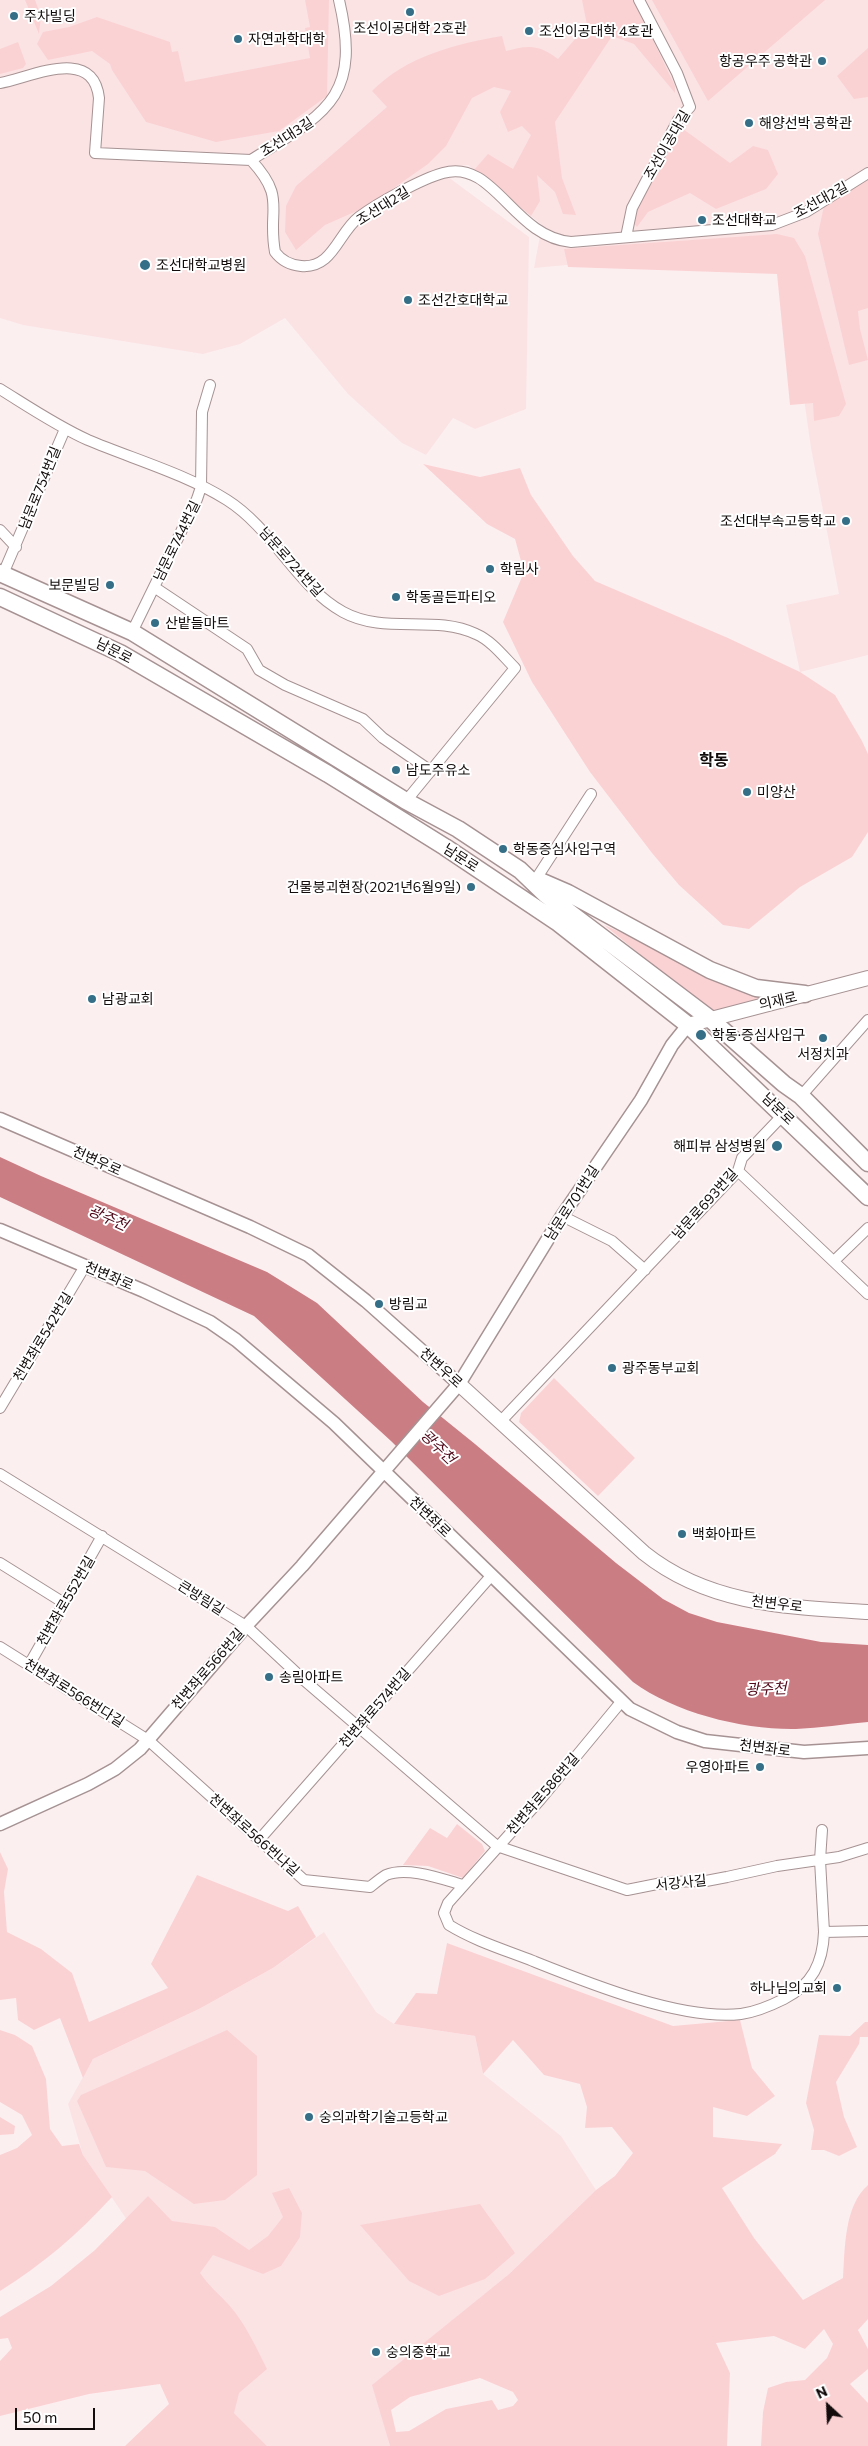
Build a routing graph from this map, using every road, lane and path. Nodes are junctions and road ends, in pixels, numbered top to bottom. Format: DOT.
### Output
graph roads {
  1 [pos="339,0"];
  2 [pos="639,0"];
  3 [pos="0,83"];
  4 [pos="251,160"];
  5 [pos="868,173"];
  6 [pos="626,237"];
  7 [pos="210,385"];
  8 [pos="0,389"];
  9 [pos="65,429"];
  10 [pos="201,486"];
  11 [pos="0,530"];
  12 [pos="16,547"];
  13 [pos="1,576"];
  14 [pos="154,587"];
  15 [pos="0,597"];
  16 [pos="132,632"];
  17 [pos="431,771"];
  18 [pos="591,794"];
  19 [pos="404,799"];
  20 [pos="372,801"];
  21 [pos="520,870"];
  22 [pos="536,880"];
  23 [pos="868,978"];
  24 [pos="805,994"];
  25 [pos="709,1018"];
  26 [pos="868,1020"];
  27 [pos="688,1025"];
  28 [pos="801,1096"];
  29 [pos="783,1115"];
  30 [pos="0,1118"];
  31 [pos="868,1163"];
  32 [pos="738,1171"];
  33 [pos="868,1197"];
  34 [pos="562,1216"];
  35 [pos="868,1228"];
  36 [pos="0,1230"];
  37 [pos="834,1262"];
  38 [pos="85,1266"];
  39 [pos="645,1270"];
  40 [pos="868,1294"];
  41 [pos="459,1384"];
  42 [pos="0,1408"];
  43 [pos="501,1422"];
  44 [pos="384,1470"];
  45 [pos="0,1474"];
  46 [pos="102,1536"];
  47 [pos="0,1563"];
  48 [pos="491,1576"];
  49 [pos="64,1602"];
  50 [pos="868,1612"];
  51 [pos="246,1626"];
  52 [pos="0,1647"];
  53 [pos="29,1665"];
  54 [pos="621,1702"];
  55 [pos="358,1727"];
  56 [pos="148,1740"];
  57 [pos="868,1748"];
  58 [pos="0,1824"];
  59 [pos="822,1830"];
  60 [pos="258,1840"];
  61 [pos="497,1846"];
  62 [pos="868,1848"];
  63 [pos="820,1860"];
  64 [pos="463,1885"];
  65 [pos="868,1931"];
  66 [pos="824,1932"];
  1 -- 4 [label="street, 조선대3길"];
  2 -- 6 [label="street, 조선이공대길"];
  3 -- 4 [label="street"];
  4 -- 6 [label="street, 조선대2길"];
  5 -- 6 [label="street, 조선대2길"];
  7 -- 10 [label="street, 남문로744번길"];
  8 -- 9 [label="street, 남문로724번길"];
  9 -- 10 [label="street, 남문로724번길"];
  9 -- 12 [label="street, 남문로754번길"];
  10 -- 14 [label="street, 남문로744번길"];
  10 -- 17 [label="street, 남문로724번길"];
  11 -- 12 [label="street, 남문로754번길"];
  12 -- 13 [label="street, 남문로754번길"];
  13 -- 16 [label="main road, 남문로"];
  14 -- 16 [label="street, 남문로744번길"];
  14 -- 17 [label="street"];
  15 -- 20 [label="main road, 남문로"];
  16 -- 19 [label="main road, 남문로"];
  17 -- 19 [label="street, 남문로724번길"];
  18 -- 22 [label="street"];
  19 -- 20 [label="main road"];
  19 -- 21 [label="main road, 남문로"];
  20 -- 27 [label="main road, 남문로"];
  21 -- 22 [label="main road"];
  21 -- 25 [label="main road, 남문로"];
  22 -- 24 [label="main road"];
  23 -- 24 [label="main road, 의재로"];
  24 -- 25 [label="main road, 의재로"];
  25 -- 27 [label="main road, 의재로"];
  25 -- 28 [label="main road, 남문로"];
  26 -- 28 [label="street, 남문로"];
  27 -- 29 [label="main road, 남문로"];
  27 -- 34 [label="street, 남문로701번길"];
  28 -- 31 [label="main road, 남문로"];
  29 -- 32 [label="street, 남문로693번길"];
  29 -- 33 [label="main road, 남문로"];
  30 -- 41 [label="street, 천변우로"];
  32 -- 37 [label="street"];
  32 -- 39 [label="street, 남문로693번길"];
  34 -- 39 [label="street"];
  34 -- 41 [label="street, 남문로701번길"];
  35 -- 37 [label="street"];
  36 -- 38 [label="street, 천변좌로"];
  37 -- 40 [label="street"];
  38 -- 42 [label="street, 천변좌로542번길"];
  38 -- 44 [label="street, 천변좌로"];
  39 -- 43 [label="street, 남문로693번길"];
  41 -- 43 [label="main road, 천변우로"];
  41 -- 44 [label="street, 남문로701번길"];
  43 -- 50 [label="main road, 천변우로"];
  44 -- 48 [label="street, 천변좌로"];
  44 -- 51 [label="street, 천변좌로566번길"];
  45 -- 46 [label="street, 큰방림길"];
  46 -- 49 [label="street, 천변좌로552번길"];
  46 -- 51 [label="street, 큰방림길"];
  47 -- 49 [label="street"];
  48 -- 54 [label="street, 천변좌로"];
  48 -- 55 [label="street, 천변좌로574번길"];
  49 -- 53 [label="street, 천변좌로552번길"];
  51 -- 55 [label="street, 큰방림길"];
  51 -- 56 [label="street, 천변좌로566번길"];
  52 -- 53 [label="street, 천변좌로566번다길"];
  53 -- 56 [label="street, 천변좌로566번다길"];
  54 -- 57 [label="street, 천변좌로"];
  54 -- 61 [label="street, 천변좌로586번길"];
  55 -- 60 [label="street, 천변좌로574번길"];
  55 -- 61 [label="street, 큰방림길"];
  56 -- 58 [label="street, 천변좌로566번길"];
  56 -- 60 [label="street, 천변좌로566번나길"];
  59 -- 63 [label="street"];
  60 -- 64 [label="street, 천변좌로566번나길"];
  61 -- 63 [label="street, 서강사길"];
  61 -- 64 [label="street, 천변좌로586번길"];
  62 -- 63 [label="street, 서강사길"];
  63 -- 66 [label="street"];
  64 -- 66 [label="street, 천변좌로586번길"];
  65 -- 66 [label="street"];
}
